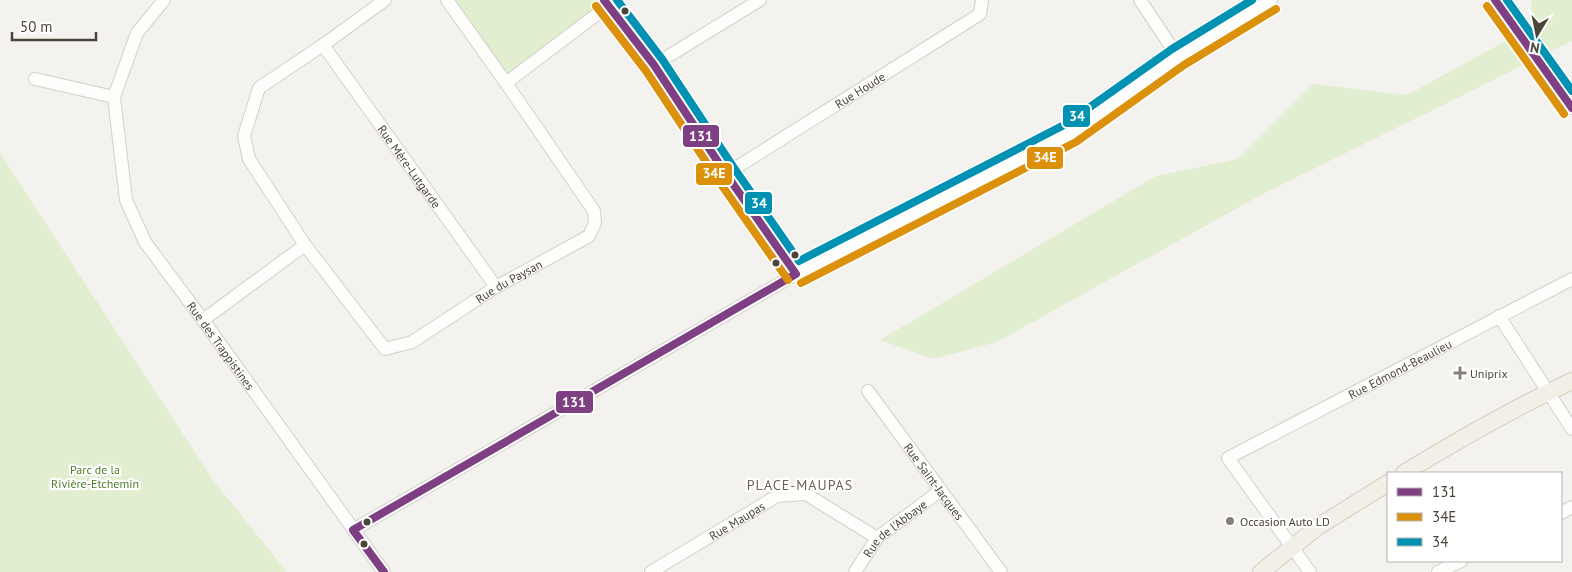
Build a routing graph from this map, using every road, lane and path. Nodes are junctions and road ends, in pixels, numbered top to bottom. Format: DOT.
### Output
graph roads {
  1 [pos="164,0"];
  2 [pos="385,0"];
  3 [pos="448,0"];
  4 [pos="760,0"];
  5 [pos="982,0"];
  6 [pos="1140,0"];
  7 [pos="1271,0"];
  8 [pos="1495,0"];
  9 [pos="606,3"];
  10 [pos="323,45"];
  11 [pos="1178,57"];
  12 [pos="654,64"];
  13 [pos="35,80"];
  14 [pos="506,83"];
  15 [pos="114,97"];
  16 [pos="1572,108"];
  17 [pos="726,174"];
  18 [pos="306,245"];
  19 [pos="796,274"];
  20 [pos="1572,279"];
  21 [pos="496,287"];
  22 [pos="1500,316"];
  23 [pos="203,320"];
  24 [pos="1572,381"];
  25 [pos="868,391"];
  26 [pos="1548,392"];
  27 [pos="1572,429"];
  28 [pos="1406,472"];
  29 [pos="1387,484"];
  30 [pos="941,490"];
  31 [pos="353,530"];
  32 [pos="877,538"];
  33 [pos="1291,548"];
  34 [pos="1459,562"];
  35 [pos="384,572"];
  36 [pos="651,572"];
  37 [pos="855,572"];
  38 [pos="1001,572"];
  39 [pos="1261,572"];
  40 [pos="1310,572"];
  41 [pos="1438,572"];
  1 -- 15 [label="street, Rue des Trappistines"];
  2 -- 10 [label="street, Rue du Paysan"];
  3 -- 14 [label="street, Rue du Paysan"];
  4 -- 12 [label="street"];
  5 -- 17 [label="street, Rue Houde"];
  6 -- 11 [label="street"];
  7 -- 11 [label="street"];
  8 -- 16 [label="street"];
  9 -- 12 [label="street"];
  9 -- 14 [label="street"];
  10 -- 18 [label="street, Rue du Paysan"];
  10 -- 21 [label="street, Rue Mère-Lutgarde"];
  11 -- 19 [label="street"];
  12 -- 17 [label="street"];
  13 -- 15 [label="street"];
  14 -- 21 [label="street, Rue du Paysan"];
  15 -- 23 [label="street, Rue des Trappistines"];
  17 -- 19 [label="street"];
  18 -- 21 [label="street, Rue du Paysan"];
  18 -- 23 [label="street"];
  19 -- 31 [label="street"];
  20 -- 22 [label="street, Rue Edmond-Beaulieu"];
  22 -- 26 [label="street"];
  22 -- 33 [label="street, Rue Edmond-Beaulieu"];
  23 -- 31 [label="street, Rue des Trappistines"];
  24 -- 26 [label="main road"];
  25 -- 30 [label="street, Rue Saint-Jacques"];
  26 -- 27 [label="street"];
  26 -- 28 [label="main road"];
  29 -- 33 [label="main road"];
  30 -- 32 [label="street, Rue de l'Abbaye"];
  30 -- 38 [label="street, Rue Saint-Jacques"];
  31 -- 35 [label="street, Rue des Trappistines"];
  32 -- 36 [label="street, Rue Maupas"];
  32 -- 37 [label="street, Rue de l'Abbaye"];
  33 -- 39 [label="main road"];
  33 -- 40 [label="street"];
  34 -- 41 [label="street"];
}
